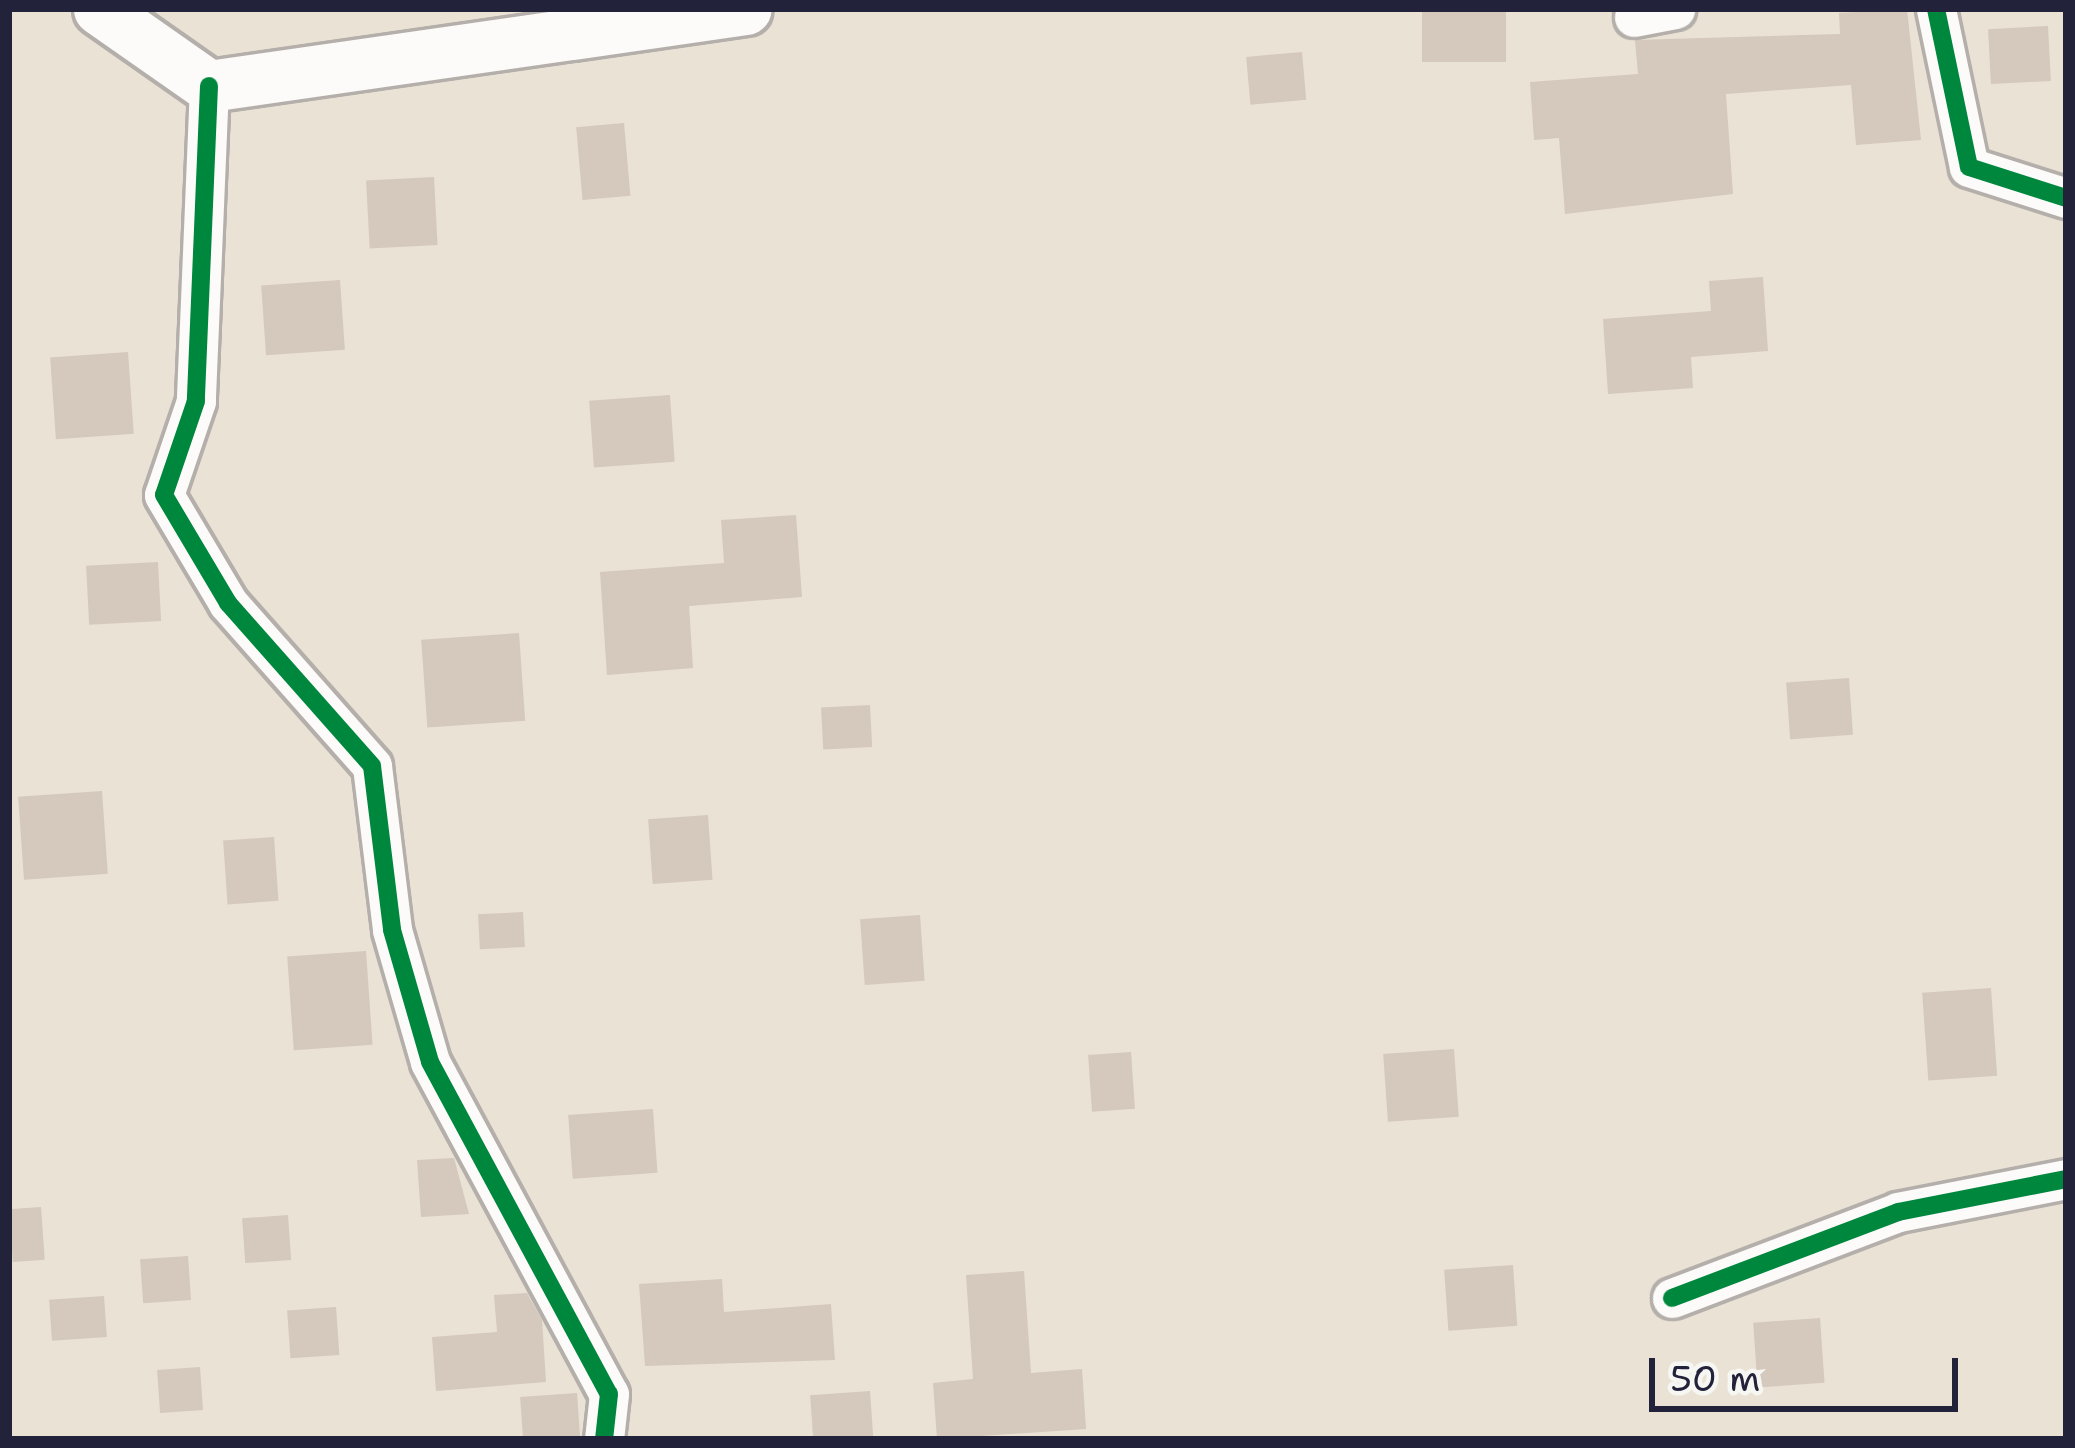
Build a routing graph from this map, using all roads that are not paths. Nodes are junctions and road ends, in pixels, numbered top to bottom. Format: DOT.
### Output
graph roads {
  1 [pos="99,9"];
  2 [pos="746,9"];
  3 [pos="1675,9"];
  4 [pos="1936,9"];
  5 [pos="1634,17"];
  6 [pos="209,86"];
  7 [pos="2066,198"];
  8 [pos="2066,1178"];
  9 [pos="1672,1298"];
  10 [pos="604,1439"];
  1 -- 6 [label="street"];
  2 -- 6 [label="street"];
  3 -- 5 [label="street"];
  4 -- 7 [label="street"];
  6 -- 10 [label="street"];
  8 -- 9 [label="street"];
}
